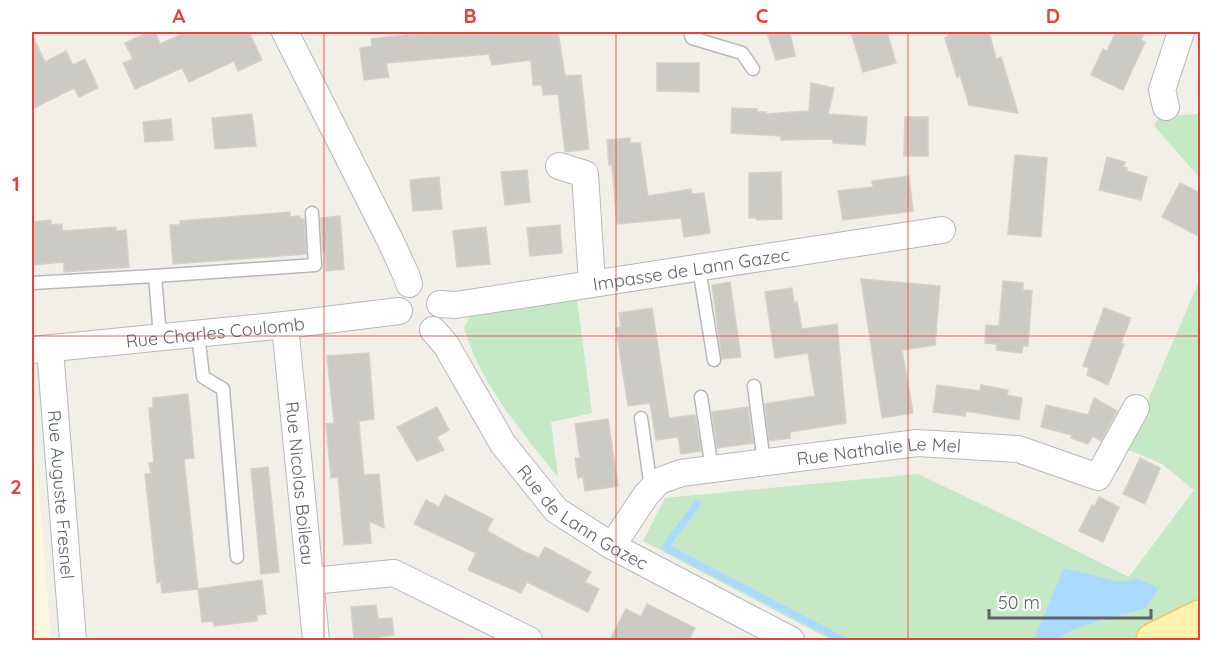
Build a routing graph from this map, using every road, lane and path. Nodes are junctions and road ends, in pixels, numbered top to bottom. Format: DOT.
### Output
graph roads {
  1 [pos="285,32"];
  2 [pos="690,32"];
  3 [pos="1181,32"];
  4 [pos="753,69"];
  5 [pos="1166,107"];
  6 [pos="559,166"];
  7 [pos="312,213"];
  8 [pos="942,230"];
  9 [pos="699,268"];
  10 [pos="156,276"];
  11 [pos="32,283"];
  12 [pos="592,283"];
  13 [pos="408,284"];
  14 [pos="440,304"];
  15 [pos="399,311"];
  16 [pos="285,325"];
  17 [pos="434,330"];
  18 [pos="198,334"];
  19 [pos="160,338"];
  20 [pos="41,349"];
  21 [pos="714,360"];
  22 [pos="754,386"];
  23 [pos="701,397"];
  24 [pos="1136,408"];
  25 [pos="641,418"];
  26 [pos="764,463"];
  27 [pos="712,469"];
  28 [pos="651,490"];
  29 [pos="612,546"];
  30 [pos="237,557"];
  31 [pos="310,581"];
  32 [pos="1200,617"];
  33 [pos="73,640"];
  34 [pos="316,640"];
  35 [pos="529,640"];
  36 [pos="791,640"];
  37 [pos="1153,640"];
  1 -- 13 [label="street"];
  2 -- 4 [label="lane"];
  3 -- 5 [label="street"];
  6 -- 12 [label="street"];
  7 -- 10 [label="lane"];
  8 -- 9 [label="street, Impasse de Lann Gazec"];
  9 -- 12 [label="street, Impasse de Lann Gazec"];
  9 -- 21 [label="lane"];
  10 -- 11 [label="lane"];
  10 -- 19 [label="lane"];
  12 -- 14 [label="street, Impasse de Lann Gazec"];
  13 -- 14 [label="street"];
  13 -- 15 [label="street"];
  14 -- 17 [label="street"];
  15 -- 16 [label="street, Rue Charles Coulomb"];
  15 -- 17 [label="street"];
  16 -- 18 [label="street, Rue Charles Coulomb"];
  16 -- 31 [label="street, Rue Nicolas Boileau"];
  17 -- 29 [label="street, Rue de Lann Gazec"];
  18 -- 19 [label="street, Rue Charles Coulomb"];
  18 -- 30 [label="lane"];
  19 -- 20 [label="street, Rue Charles Coulomb"];
  20 -- 33 [label="street, Rue Auguste Fresnel"];
  22 -- 26 [label="lane"];
  23 -- 27 [label="lane"];
  24 -- 26 [label="street, Rue Nathalie Le Mel"];
  25 -- 28 [label="lane"];
  26 -- 27 [label="street, Rue Nathalie Le Mel"];
  27 -- 28 [label="street, Rue Nathalie Le Mel"];
  28 -- 29 [label="street, Rue Nathalie Le Mel"];
  29 -- 36 [label="street, Rue de Lann Gazec"];
  31 -- 34 [label="street, Rue Nicolas Boileau"];
  31 -- 35 [label="street"];
  32 -- 37 [label="main road"];
}
